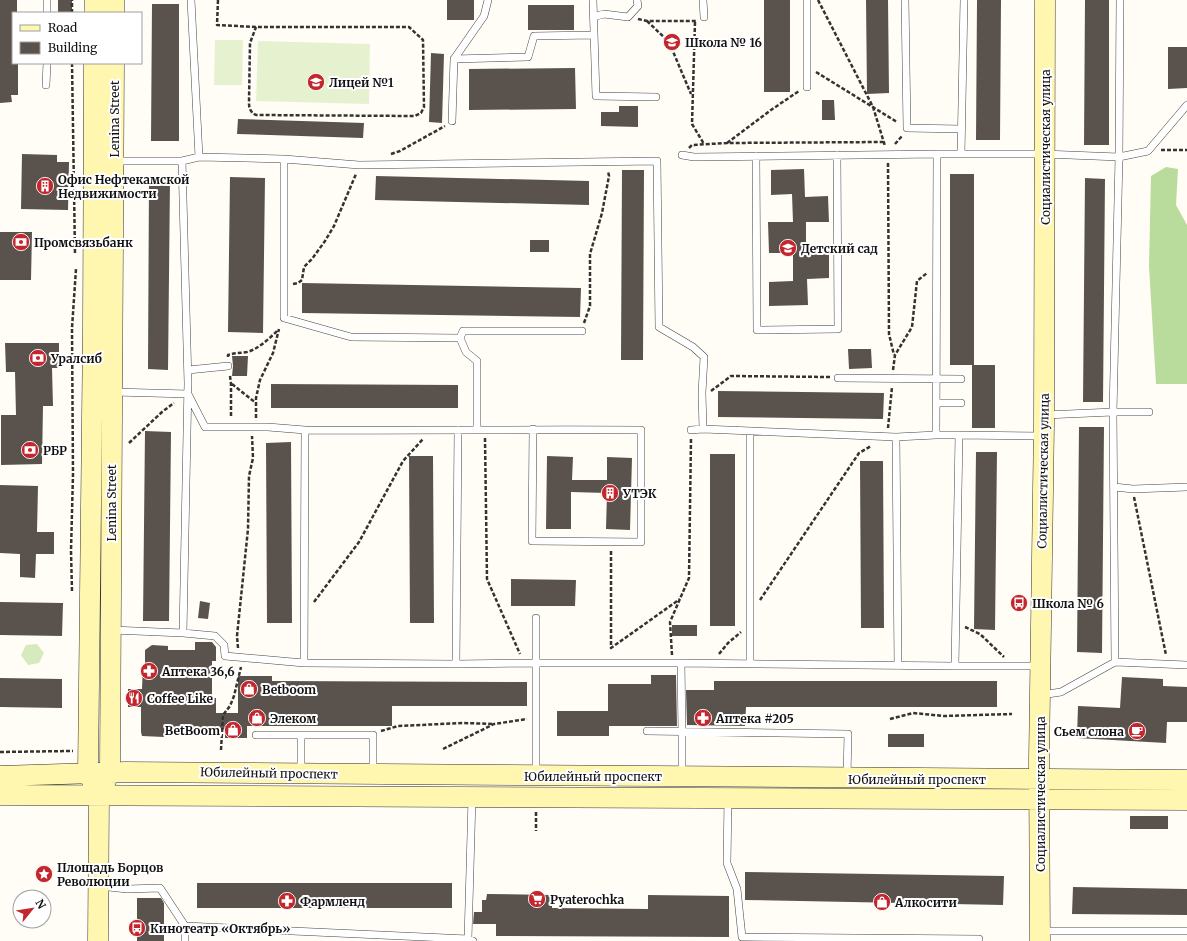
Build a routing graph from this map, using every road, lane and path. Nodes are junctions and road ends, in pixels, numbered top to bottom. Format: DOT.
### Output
graph roads {
  1 [pos="47,0"];
  2 [pos="72,0"];
  3 [pos="95,0"];
  4 [pos="114,0"];
  5 [pos="191,0"];
  6 [pos="218,0"];
  7 [pos="488,0"];
  8 [pos="593,0"];
  9 [pos="638,0"];
  10 [pos="703,0"];
  11 [pos="807,0"];
  12 [pos="818,0"];
  13 [pos="906,0"];
  14 [pos="964,0"];
  15 [pos="1045,0"];
  16 [pos="1120,0"];
  17 [pos="47,12"];
  18 [pos="72,12"];
  19 [pos="95,12"];
  20 [pos="114,12"];
  21 [pos="593,17"];
  22 [pos="628,17"];
  23 [pos="704,17"];
  24 [pos="647,21"];
  25 [pos="695,22"];
  26 [pos="256,26"];
  27 [pos="594,35"];
  28 [pos="454,59"];
  29 [pos="46,64"];
  30 [pos="72,64"];
  31 [pos="94,64"];
  32 [pos="114,64"];
  33 [pos="807,66"];
  34 [pos="46,85"];
  35 [pos="806,87"];
  36 [pos="692,96"];
  37 [pos="656,97"];
  38 [pos="1187,105"];
  39 [pos="874,107"];
  40 [pos="452,121"];
  41 [pos="907,128"];
  42 [pos="961,129"];
  43 [pos="727,143"];
  44 [pos="704,144"];
  45 [pos="1187,150"];
  46 [pos="1148,151"];
  47 [pos="888,154"];
  48 [pos="937,154"];
  49 [pos="961,154"];
  50 [pos="1044,154"];
  51 [pos="682,155"];
  52 [pos="837,155"];
  53 [pos="386,156"];
  54 [pos="756,156"];
  55 [pos="199,157"];
  56 [pos="1119,157"];
  57 [pos="284,159"];
  58 [pos="113,161"];
  59 [pos="182,161"];
  60 [pos="605,162"];
  61 [pos="359,166"];
  62 [pos="76,260"];
  63 [pos="937,265"];
  64 [pos="76,268"];
  65 [pos="285,284"];
  66 [pos="284,318"];
  67 [pos="279,329"];
  68 [pos="582,331"];
  69 [pos="460,338"];
  70 [pos="249,352"];
  71 [pos="895,355"];
  72 [pos="228,366"];
  73 [pos="188,370"];
  74 [pos="838,378"];
  75 [pos="936,378"];
  76 [pos="893,379"];
  77 [pos="961,379"];
  78 [pos="112,392"];
  79 [pos="702,393"];
  80 [pos="188,394"];
  81 [pos="256,403"];
  82 [pos="936,403"];
  83 [pos="961,403"];
  84 [pos="1113,412"];
  85 [pos="1149,412"];
  86 [pos="1044,415"];
  87 [pos="231,427"];
  88 [pos="254,427"];
  89 [pos="533,429"];
  90 [pos="703,429"];
  91 [pos="305,430"];
  92 [pos="432,430"];
  93 [pos="458,430"];
  94 [pos="477,430"];
  95 [pos="485,430"];
  96 [pos="691,430"];
  97 [pos="750,432"];
  98 [pos="936,434"];
  99 [pos="959,435"];
  100 [pos="887,436"];
  101 [pos="896,436"];
  102 [pos="1044,436"];
  103 [pos="128,444"];
  104 [pos="1114,487"];
  105 [pos="1187,487"];
  106 [pos="1133,488"];
  107 [pos="611,542"];
  108 [pos="72,597"];
  109 [pos="680,599"];
  110 [pos="304,615"];
  111 [pos="750,616"];
  112 [pos="536,618"];
  113 [pos="955,622"];
  114 [pos="110,630"];
  115 [pos="183,633"];
  116 [pos="240,657"];
  117 [pos="1115,662"];
  118 [pos="304,663"];
  119 [pos="524,663"];
  120 [pos="536,663"];
  121 [pos="681,663"];
  122 [pos="712,663"];
  123 [pos="456,664"];
  124 [pos="672,664"];
  125 [pos="750,664"];
  126 [pos="1167,664"];
  127 [pos="1012,665"];
  128 [pos="1187,665"];
  129 [pos="898,666"];
  130 [pos="955,666"];
  131 [pos="1041,666"];
  132 [pos="1041,695"];
  133 [pos="1012,714"];
  134 [pos="535,717"];
  135 [pos="890,719"];
  136 [pos="494,724"];
  137 [pos="647,731"];
  138 [pos="682,732"];
  139 [pos="256,734"];
  140 [pos="301,735"];
  141 [pos="373,735"];
  142 [pos="443,749"];
  143 [pos="221,750"];
  144 [pos="110,772"];
  145 [pos="88,773"];
  146 [pos="301,774"];
  147 [pos="373,774"];
  148 [pos="0,776"];
  149 [pos="536,776"];
  150 [pos="847,778"];
  151 [pos="1040,780"];
  152 [pos="1187,780"];
  153 [pos="692,786"];
  154 [pos="0,795"];
  155 [pos="99,795"];
  156 [pos="472,797"];
  157 [pos="728,799"];
  158 [pos="1040,800"];
  159 [pos="1187,800"];
  160 [pos="98,886"];
  161 [pos="185,926"];
  162 [pos="1187,931"];
  163 [pos="1040,936"];
  164 [pos="433,939"];
  165 [pos="741,939"];
  166 [pos="979,939"];
  167 [pos="470,940"];
  168 [pos="98,941"];
  169 [pos="185,941"];
  1 -- 17 [label="lane"];
  2 -- 18 [label="path"];
  3 -- 19 [label="main road"];
  4 -- 20 [label="main road"];
  5 -- 55 [label="lane"];
  6 -- 26 [label="path"];
  7 -- 28 [label="lane"];
  8 -- 21 [label="lane"];
  9 -- 22 [label="lane"];
  10 -- 23 [label="lane"];
  11 -- 33 [label="lane"];
  12 -- 39 [label="path"];
  13 -- 41 [label="lane"];
  14 -- 42 [label="lane"];
  15 -- 50 [label="main road, Социалистическая улица"];
  16 -- 56 [label="lane"];
  21 -- 22 [label="lane"];
  21 -- 27 [label="lane"];
  22 -- 24 [label="path"];
  23 -- 25 [label="path"];
  24 -- 25 [label="path"];
  24 -- 36 [label="path"];
  25 -- 36 [label="path"];
  26 -- 26 [label="path"];
  27 -- 28 [label="lane"];
  27 -- 37 [label="lane"];
  28 -- 40 [label="lane"];
  29 -- 34 [label="lane"];
  30 -- 62 [label="path"];
  31 -- 145 [label="main road, Lenina Street"];
  32 -- 58 [label="main road, Lenina Street"];
  33 -- 35 [label="lane"];
  33 -- 39 [label="path"];
  35 -- 43 [label="path"];
  36 -- 44 [label="path"];
  38 -- 46 [label="lane"];
  39 -- 41 [label="path"];
  39 -- 47 [label="path"];
  40 -- 53 [label="path"];
  41 -- 42 [label="lane"];
  41 -- 47 [label="path"];
  42 -- 49 [label="lane"];
  45 -- 46 [label="path"];
  46 -- 56 [label="lane"];
  47 -- 48 [label="lane"];
  47 -- 52 [label="lane"];
  47 -- 71 [label="path"];
  48 -- 49 [label="lane"];
  48 -- 63 [label="lane"];
  49 -- 50 [label="lane"];
  50 -- 56 [label="lane"];
  50 -- 86 [label="main road, Социалистическая улица"];
  51 -- 54 [label="lane"];
  52 -- 54 [label="lane"];
  52 -- 54 [label="lane"];
  55 -- 57 [label="lane"];
  55 -- 59 [label="lane"];
  56 -- 84 [label="lane"];
  57 -- 61 [label="lane"];
  57 -- 65 [label="lane"];
  58 -- 59 [label="lane"];
  58 -- 78 [label="main road, Lenina Street"];
  59 -- 73 [label="lane"];
  60 -- 61 [label="lane"];
  60 -- 68 [label="path"];
  60 -- 79 [label="lane"];
  61 -- 65 [label="path"];
  63 -- 71 [label="path"];
  63 -- 75 [label="lane"];
  64 -- 108 [label="path"];
  65 -- 66 [label="lane"];
  66 -- 67 [label="path"];
  66 -- 69 [label="lane"];
  67 -- 70 [label="path"];
  67 -- 81 [label="path"];
  68 -- 69 [label="lane"];
  69 -- 94 [label="lane"];
  71 -- 76 [label="path"];
  72 -- 73 [label="lane"];
  73 -- 80 [label="lane"];
  74 -- 76 [label="lane"];
  74 -- 79 [label="path"];
  75 -- 76 [label="lane"];
  75 -- 77 [label="lane"];
  75 -- 82 [label="lane"];
  76 -- 100 [label="path"];
  78 -- 80 [label="lane"];
  78 -- 114 [label="main road, Lenina Street"];
  79 -- 90 [label="lane"];
  80 -- 87 [label="lane"];
  80 -- 103 [label="path"];
  80 -- 115 [label="lane"];
  81 -- 87 [label="path"];
  81 -- 88 [label="path"];
  82 -- 83 [label="lane"];
  82 -- 98 [label="lane"];
  84 -- 85 [label="lane"];
  84 -- 86 [label="lane"];
  84 -- 104 [label="lane"];
  86 -- 102 [label="main road, Социалистическая улица"];
  87 -- 88 [label="lane"];
  88 -- 91 [label="lane"];
  88 -- 116 [label="path"];
  89 -- 95 [label="lane"];
  89 -- 107 [label="lane"];
  89 -- 107 [label="lane"];
  90 -- 96 [label="lane"];
  90 -- 97 [label="lane"];
  91 -- 92 [label="lane"];
  91 -- 110 [label="lane"];
  92 -- 93 [label="lane"];
  92 -- 110 [label="path"];
  93 -- 94 [label="lane"];
  93 -- 123 [label="lane"];
  94 -- 95 [label="lane"];
  95 -- 119 [label="path"];
  96 -- 109 [label="path"];
  97 -- 100 [label="lane"];
  97 -- 111 [label="lane"];
  98 -- 99 [label="lane"];
  98 -- 101 [label="lane"];
  99 -- 102 [label="lane"];
  99 -- 113 [label="lane"];
  100 -- 101 [label="lane"];
  100 -- 111 [label="path"];
  101 -- 129 [label="lane"];
  102 -- 131 [label="main road, Социалистическая улица"];
  104 -- 106 [label="lane"];
  104 -- 117 [label="lane"];
  105 -- 106 [label="lane"];
  106 -- 126 [label="path"];
  107 -- 109 [label="path"];
  109 -- 124 [label="path"];
  110 -- 118 [label="lane"];
  111 -- 122 [label="path"];
  111 -- 125 [label="lane"];
  112 -- 120 [label="lane"];
  113 -- 127 [label="path"];
  113 -- 130 [label="lane"];
  114 -- 115 [label="lane"];
  114 -- 144 [label="main road, Lenina Street"];
  115 -- 116 [label="lane"];
  116 -- 118 [label="lane"];
  116 -- 143 [label="path"];
  117 -- 126 [label="lane"];
  117 -- 132 [label="lane"];
  118 -- 123 [label="lane"];
  119 -- 120 [label="lane"];
  119 -- 123 [label="lane"];
  120 -- 124 [label="lane"];
  120 -- 134 [label="lane"];
  121 -- 122 [label="lane"];
  121 -- 124 [label="lane"];
  121 -- 138 [label="lane"];
  122 -- 125 [label="lane"];
  125 -- 129 [label="lane"];
  126 -- 128 [label="lane"];
  127 -- 130 [label="lane"];
  127 -- 131 [label="lane"];
  129 -- 130 [label="lane"];
  131 -- 132 [label="main road, Социалистическая улица"];
  132 -- 151 [label="main road, Социалистическая улица"];
  133 -- 135 [label="path"];
  134 -- 136 [label="path"];
  134 -- 149 [label="lane"];
  136 -- 141 [label="path"];
  136 -- 142 [label="path"];
  137 -- 138 [label="lane"];
  138 -- 150 [label="lane"];
  138 -- 153 [label="lane"];
  139 -- 140 [label="lane"];
  140 -- 141 [label="lane"];
  140 -- 146 [label="lane"];
  141 -- 147 [label="lane"];
  144 -- 145 [label="main road, Юбилейный проспект"];
  144 -- 146 [label="main road, Юбилейный проспект"];
  144 -- 155 [label="main road, Lenina Street"];
  145 -- 148 [label="main road, Юбилейный проспект"];
  145 -- 155 [label="main road"];
  146 -- 147 [label="main road, Юбилейный проспект"];
  147 -- 149 [label="main road, Юбилейный проспект"];
  149 -- 153 [label="main road, Юбилейный проспект"];
  150 -- 151 [label="main road, Юбилейный проспект"];
  150 -- 153 [label="main road, Юбилейный проспект"];
  151 -- 152 [label="main road, Юбилейный проспект"];
  151 -- 158 [label="main road, Социалистическая улица"];
  153 -- 156 [label="main road, Юбилейный проспект"];
  153 -- 157 [label="main road, Юбилейный проспект"];
  154 -- 155 [label="main road, Юбилейный проспект"];
  155 -- 156 [label="main road, Юбилейный проспект"];
  155 -- 160 [label="main road, Lenina Street"];
  156 -- 167 [label="lane"];
  157 -- 158 [label="main road, Юбилейный проспект"];
  157 -- 165 [label="lane"];
  158 -- 159 [label="main road, Юбилейный проспект"];
  158 -- 163 [label="main road, Социалистическая улица"];
  160 -- 161 [label="lane"];
  160 -- 168 [label="main road, Lenina Street"];
  161 -- 164 [label="lane"];
  161 -- 169 [label="lane"];
  162 -- 163 [label="lane"];
  164 -- 167 [label="lane"];
  165 -- 166 [label="lane"];
}
